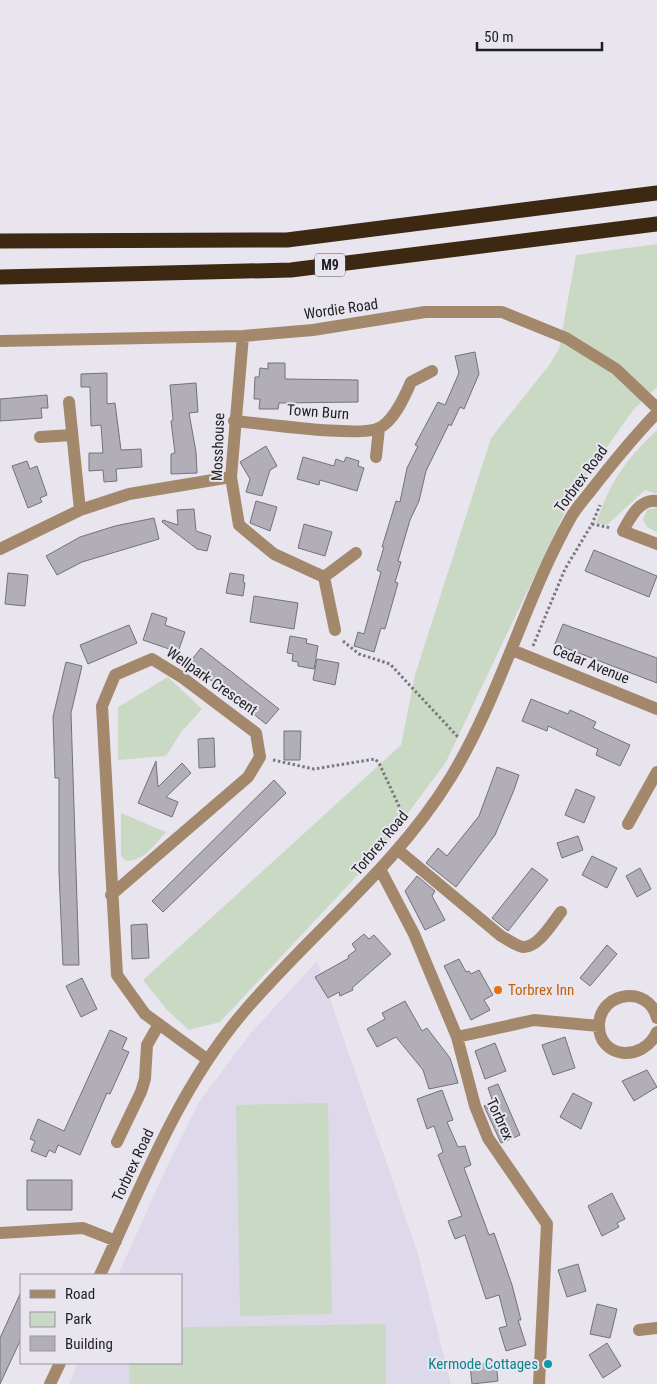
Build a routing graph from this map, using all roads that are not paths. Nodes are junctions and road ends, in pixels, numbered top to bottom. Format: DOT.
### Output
graph roads {
  1 [pos="657,193"];
  2 [pos="657,224"];
  3 [pos="0,241"];
  4 [pos="0,277"];
  5 [pos="243,336"];
  6 [pos="0,341"];
  7 [pos="432,371"];
  8 [pos="69,402"];
  9 [pos="657,408"];
  10 [pos="657,412"];
  11 [pos="234,421"];
  12 [pos="379,428"];
  13 [pos="72,435"];
  14 [pos="40,437"];
  15 [pos="376,457"];
  16 [pos="231,478"];
  17 [pos="657,501"];
  18 [pos="80,510"];
  19 [pos="657,544"];
  20 [pos="0,549"];
  21 [pos="356,553"];
  22 [pos="324,577"];
  23 [pos="335,630"];
  24 [pos="512,650"];
  25 [pos="657,709"];
  26 [pos="657,772"];
  27 [pos="628,824"];
  28 [pos="398,850"];
  29 [pos="381,871"];
  30 [pos="111,895"];
  31 [pos="561,912"];
  32 [pos="657,1018"];
  33 [pos="159,1024"];
  34 [pos="599,1026"];
  35 [pos="657,1032"];
  36 [pos="456,1038"];
  37 [pos="208,1060"];
  38 [pos="117,1142"];
  39 [pos="0,1233"];
  40 [pos="116,1241"];
  41 [pos="100,1274"];
  42 [pos="657,1328"];
  43 [pos="639,1330"];
  44 [pos="60,1364"];
  45 [pos="50,1384"];
  46 [pos="539,1384"];
  1 -- 3 [label="highway, M9"];
  2 -- 4 [label="highway, M9"];
  5 -- 6 [label="street, Wordie Road"];
  5 -- 9 [label="street, Wordie Road"];
  5 -- 11 [label="street, Mosshouse"];
  7 -- 12 [label="street"];
  8 -- 13 [label="street"];
  10 -- 24 [label="street, Torbrex Road"];
  11 -- 12 [label="street, Town Burn"];
  11 -- 16 [label="street, Mosshouse"];
  12 -- 15 [label="street"];
  13 -- 14 [label="street"];
  13 -- 18 [label="street"];
  16 -- 18 [label="street"];
  16 -- 22 [label="street, Mosshouse"];
  17 -- 19 [label="street"];
  18 -- 20 [label="street"];
  21 -- 22 [label="street"];
  22 -- 23 [label="street"];
  24 -- 25 [label="street, Cedar Avenue"];
  24 -- 28 [label="street, Torbrex Road"];
  26 -- 27 [label="street"];
  28 -- 29 [label="street, Torbrex Road"];
  28 -- 31 [label="street"];
  29 -- 36 [label="street, Torbrex"];
  29 -- 37 [label="street, Torbrex Road"];
  30 -- 30 [label="street, Wellpark Crescent"];
  30 -- 33 [label="street, Wellpark Crescent"];
  32 -- 34 [label="street"];
  33 -- 37 [label="street, Wellpark Crescent"];
  33 -- 38 [label="street"];
  34 -- 35 [label="street"];
  34 -- 36 [label="street"];
  36 -- 46 [label="street, Torbrex"];
  37 -- 40 [label="street, Torbrex Road"];
  39 -- 40 [label="street"];
  40 -- 41 [label="street, Torbrex Road"];
  42 -- 43 [label="street"];
  44 -- 45 [label="street"];
}
